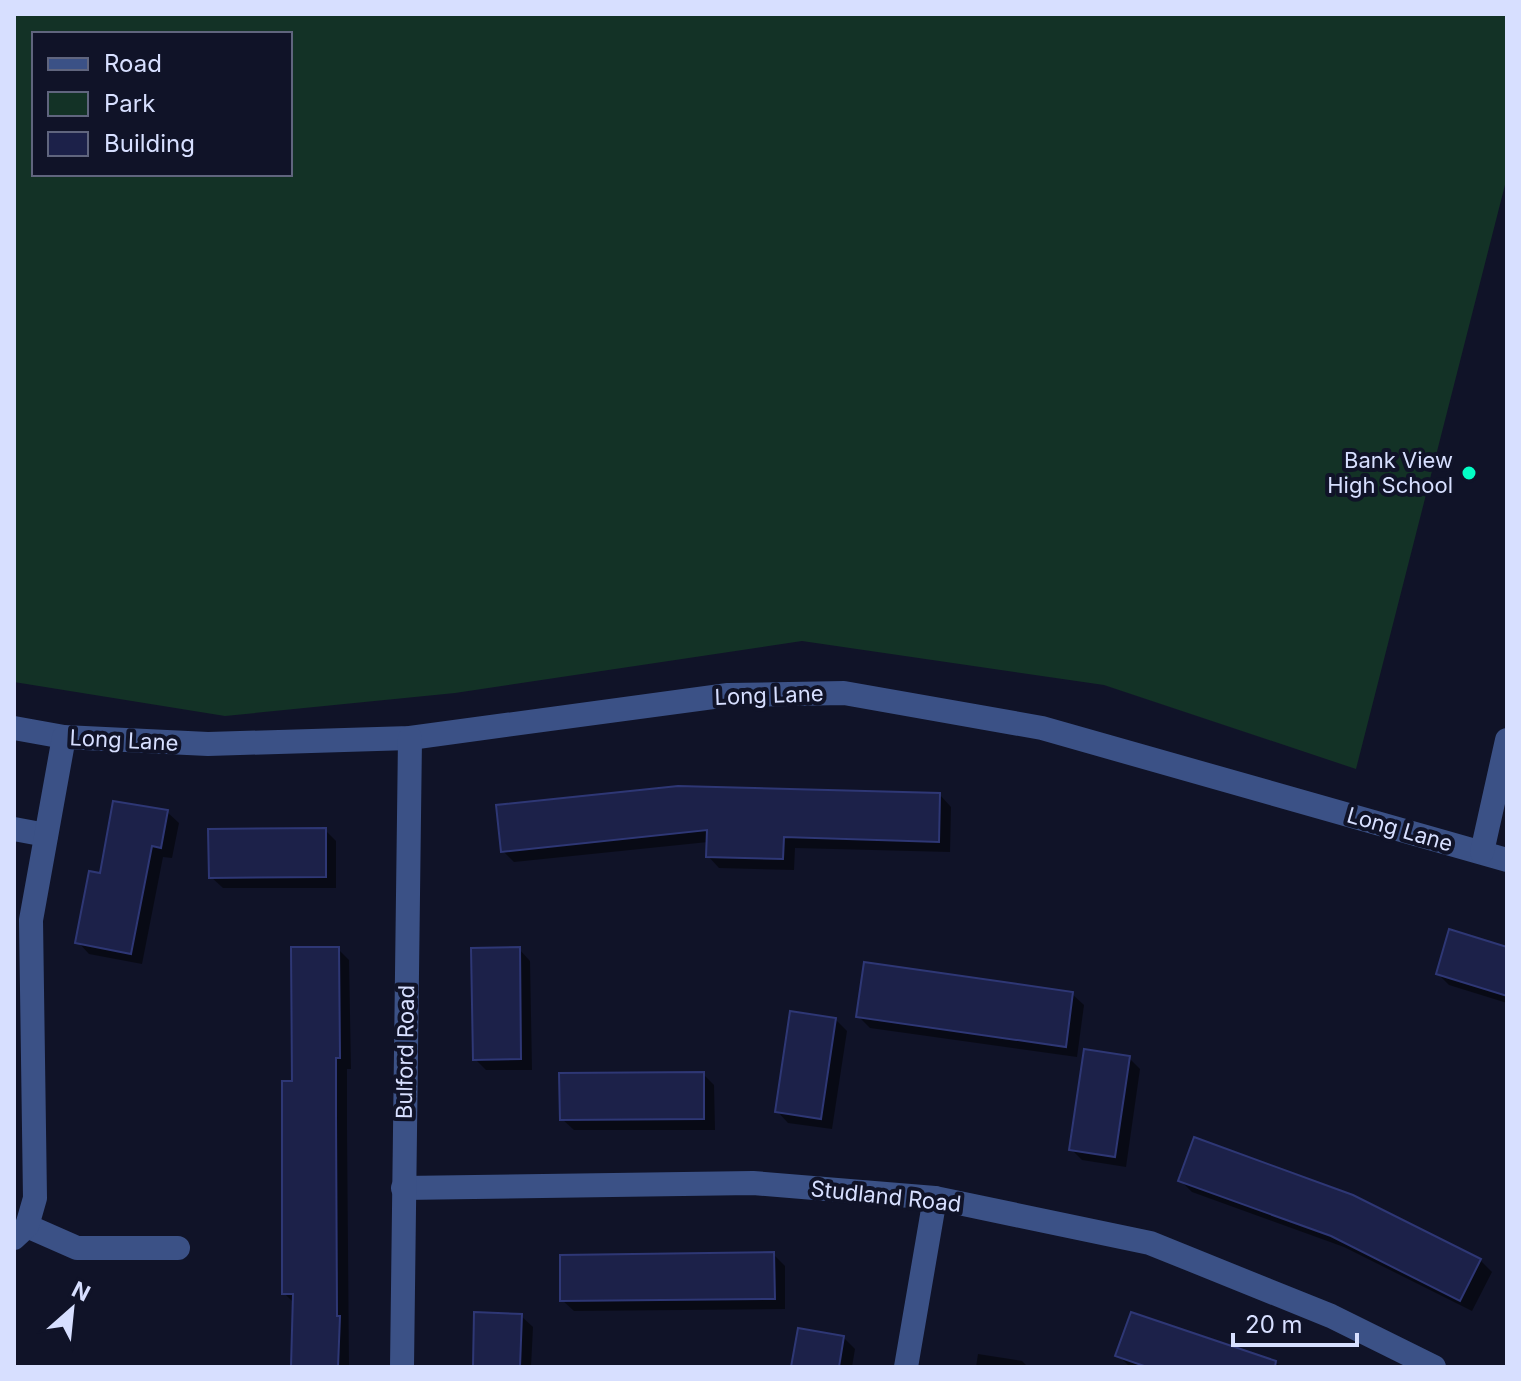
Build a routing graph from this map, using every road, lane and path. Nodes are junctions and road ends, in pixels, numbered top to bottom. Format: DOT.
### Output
graph roads {
  1 [pos="14,728"];
  2 [pos="64,737"];
  3 [pos="410,738"];
  4 [pos="1507,740"];
  5 [pos="14,829"];
  6 [pos="46,835"];
  7 [pos="1482,852"];
  8 [pos="1507,860"];
  9 [pos="403,1188"];
  10 [pos="935,1198"];
  11 [pos="20,1232"];
  12 [pos="178,1248"];
  13 [pos="402,1367"];
  14 [pos="906,1367"];
  15 [pos="1434,1367"];
  1 -- 2 [label="street, Long Lane"];
  2 -- 3 [label="street, Long Lane"];
  2 -- 6 [label="street"];
  3 -- 7 [label="street, Long Lane"];
  3 -- 9 [label="street, Bulford Road"];
  4 -- 7 [label="street"];
  5 -- 6 [label="street"];
  6 -- 11 [label="street"];
  7 -- 8 [label="street, Long Lane"];
  9 -- 10 [label="street, Studland Road"];
  9 -- 13 [label="street, Bulford Road"];
  10 -- 14 [label="street"];
  10 -- 15 [label="street, Studland Road"];
  11 -- 12 [label="street"];
}
